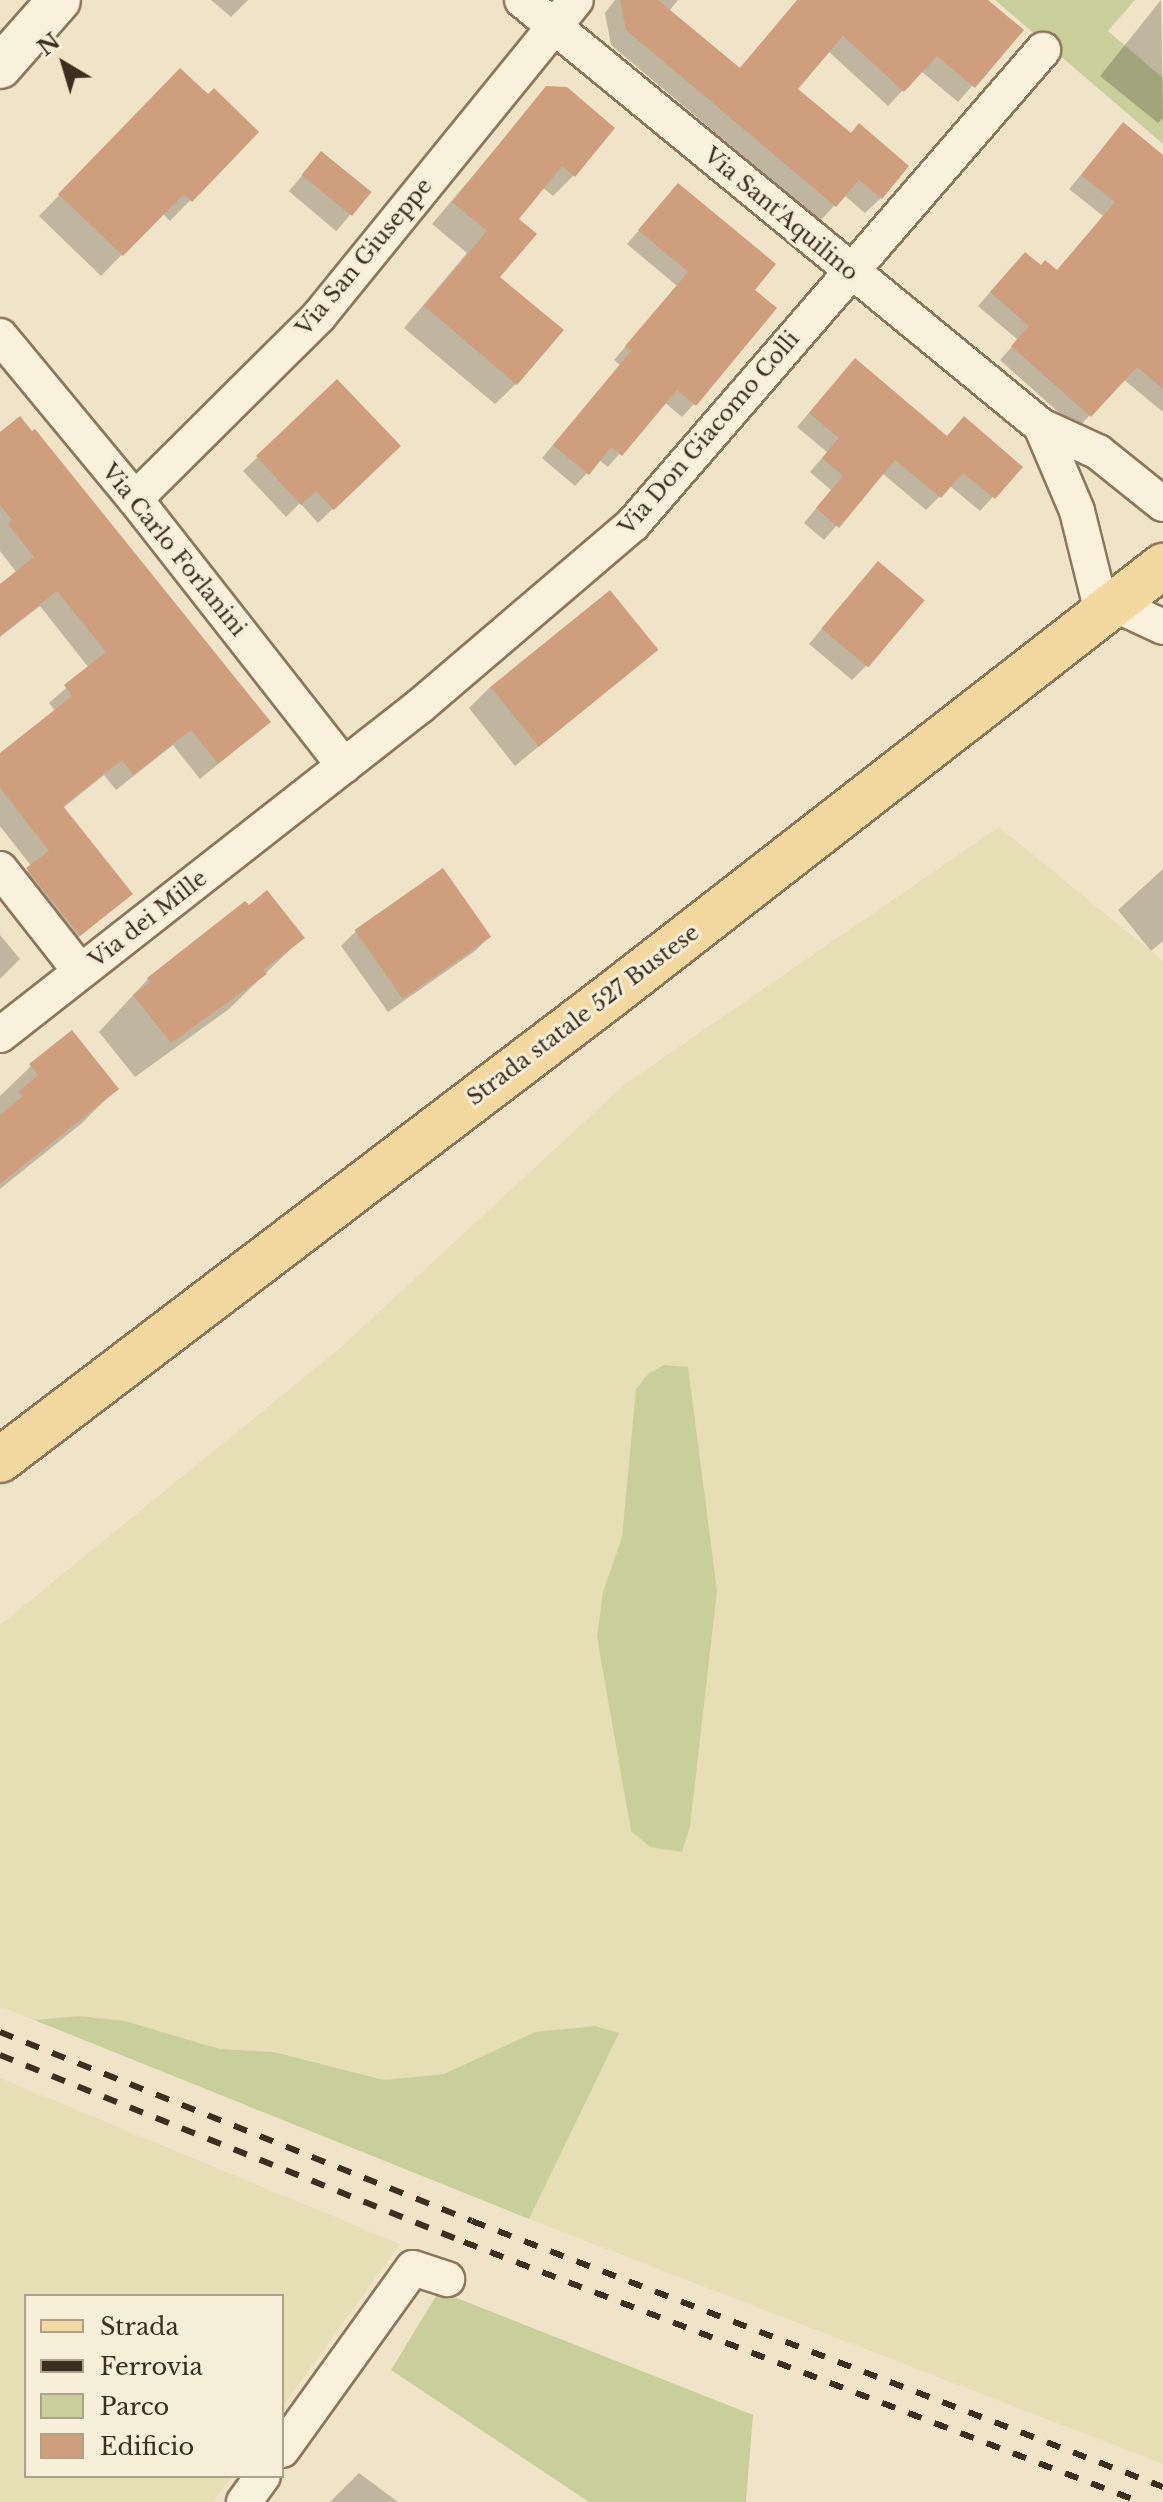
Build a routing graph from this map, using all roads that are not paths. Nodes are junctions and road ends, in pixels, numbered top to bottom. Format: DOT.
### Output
graph roads {
  1 [pos="59,0"];
  2 [pos="522,0"];
  3 [pos="576,0"];
  4 [pos="554,27"];
  5 [pos="1043,50"];
  6 [pos="0,67"];
  7 [pos="851,272"];
  8 [pos="0,336"];
  9 [pos="1041,426"];
  10 [pos="135,499"];
  11 [pos="1163,504"];
  12 [pos="1163,566"];
  13 [pos="1108,608"];
  14 [pos="1163,627"];
  15 [pos="344,766"];
  16 [pos="297,803"];
  17 [pos="0,869"];
  18 [pos="80,971"];
  19 [pos="0,1035"];
  20 [pos="0,1460"];
  21 [pos="447,2279"];
  22 [pos="284,2447"];
  23 [pos="262,2478"];
  24 [pos="244,2502"];
  1 -- 6 [label="street"];
  2 -- 4 [label="street, Via Sant'Aquilino"];
  3 -- 4 [label="street, Via San Giuseppe"];
  4 -- 7 [label="street, Via Sant'Aquilino"];
  4 -- 10 [label="street, Via San Giuseppe"];
  5 -- 7 [label="street, Via Don Giacomo Colli"];
  7 -- 9 [label="street, Via Sant'Aquilino"];
  7 -- 15 [label="street, Via Don Giacomo Colli"];
  8 -- 10 [label="street, Via Carlo Forlanini"];
  9 -- 11 [label="street, Via Sant'Aquilino"];
  9 -- 13 [label="street, Via Sant'Aquilino"];
  10 -- 15 [label="street, Via Carlo Forlanini"];
  12 -- 13 [label="main road, Strada statale 527 Bustese"];
  13 -- 14 [label="street"];
  13 -- 20 [label="main road, Strada statale 527 Bustese"];
  15 -- 16 [label="street, Via Don Giacomo Colli"];
  16 -- 18 [label="street, Via dei Mille"];
  17 -- 18 [label="street"];
  18 -- 19 [label="street, Via dei Mille"];
  21 -- 22 [label="street"];
  23 -- 24 [label="street"];
}
